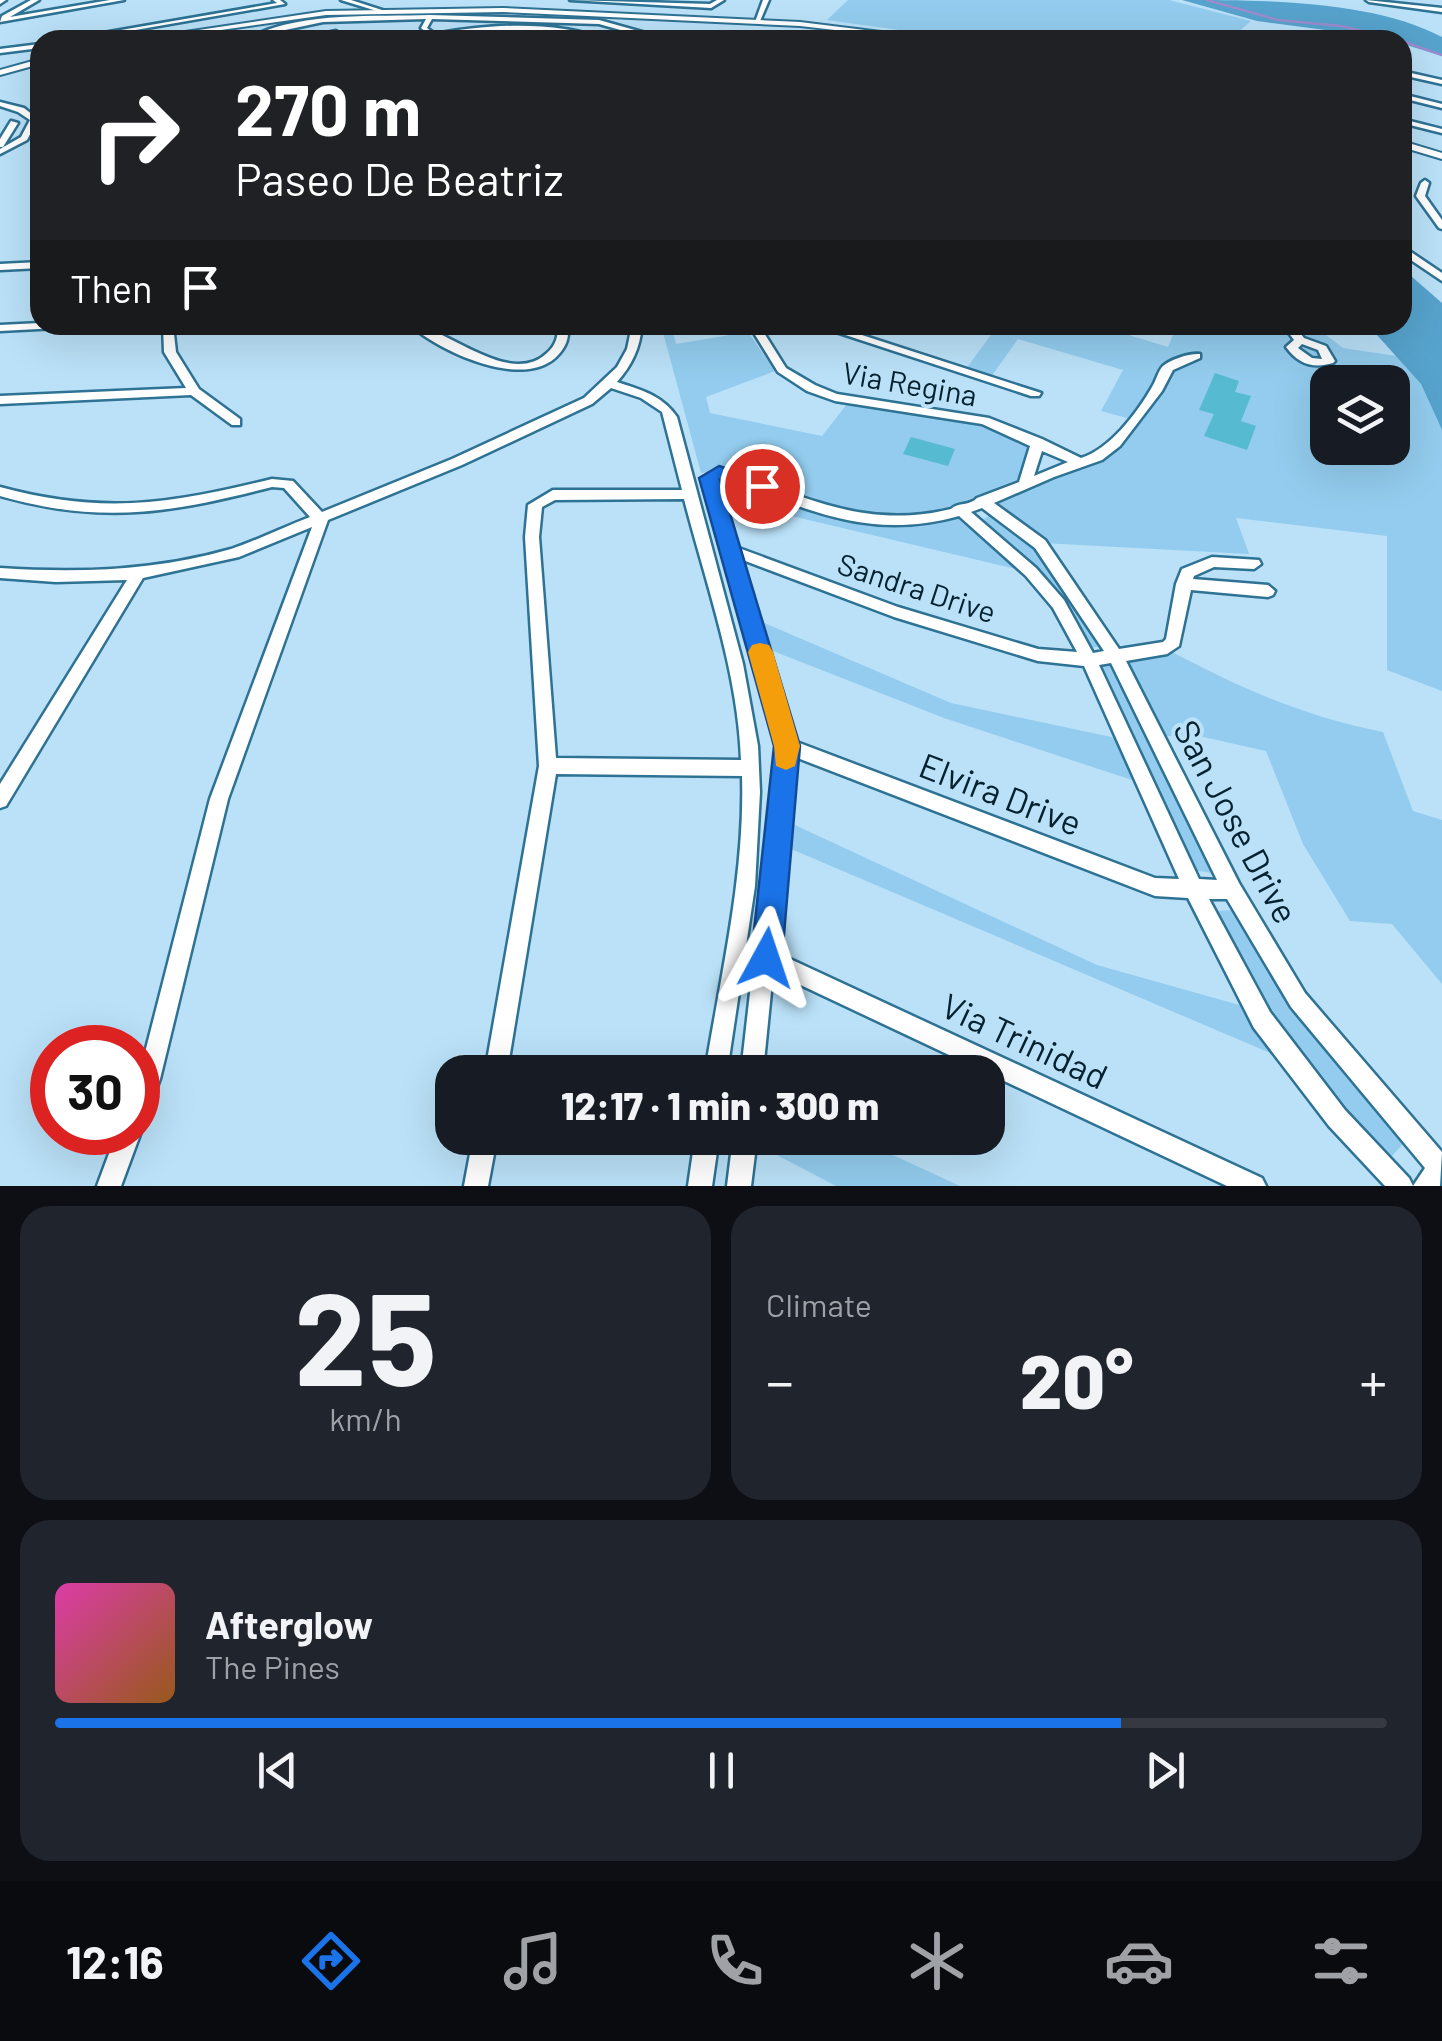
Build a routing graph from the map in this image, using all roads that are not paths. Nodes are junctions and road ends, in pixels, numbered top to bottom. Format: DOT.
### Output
graph roads {
  1 [pos="36,0"];
  2 [pos="95,0"];
  3 [pos="121,0"];
  4 [pos="201,0"];
  5 [pos="276,0"];
  6 [pos="574,0"];
  7 [pos="721,0"];
  8 [pos="766,0"];
  9 [pos="1370,0"];
  10 [pos="1399,0"];
  11 [pos="1386,1"];
  12 [pos="342,2"];
  13 [pos="81,8"];
  14 [pos="1442,8"];
  15 [pos="382,10"];
  16 [pos="136,12"];
  17 [pos="216,14"];
  18 [pos="326,14"];
  19 [pos="430,16"];
  20 [pos="0,20"];
  21 [pos="757,21"];
  22 [pos="147,24"];
  23 [pos="64,30"];
  24 [pos="116,30"];
  25 [pos="208,30"];
  26 [pos="274,30"];
  27 [pos="427,30"];
  28 [pos="627,30"];
  29 [pos="872,30"];
  30 [pos="30,47"];
  31 [pos="0,51"];
  32 [pos="30,64"];
  33 [pos="2,71"];
  34 [pos="1412,75"];
  35 [pos="1442,82"];
  36 [pos="1412,98"];
  37 [pos="0,104"];
  38 [pos="1442,106"];
  39 [pos="0,112"];
  40 [pos="30,115"];
  41 [pos="30,120"];
  42 [pos="14,123"];
  43 [pos="1412,123"];
  44 [pos="30,129"];
  45 [pos="1441,130"];
  46 [pos="1412,147"];
  47 [pos="0,149"];
  48 [pos="1442,156"];
  49 [pos="1424,183"];
  50 [pos="1426,204"];
  51 [pos="1442,205"];
  52 [pos="1442,226"];
  53 [pos="1412,256"];
  54 [pos="30,266"];
  55 [pos="0,267"];
  56 [pos="1442,278"];
  57 [pos="30,326"];
  58 [pos="0,328"];
  59 [pos="169,335"];
  60 [pos="432,335"];
  61 [pos="565,335"];
  62 [pos="635,335"];
  63 [pos="760,335"];
  64 [pos="852,335"];
  65 [pos="1296,335"];
  66 [pos="1300,340"];
  67 [pos="1196,356"];
  68 [pos="612,384"];
  69 [pos="194,391"];
  70 [pos="1035,393"];
  71 [pos="0,400"];
  72 [pos="236,422"];
  73 [pos="1038,442"];
  74 [pos="1079,462"];
  75 [pos="1024,483"];
  76 [pos="0,491"];
  77 [pos="687,494"];
  78 [pos="982,500"];
  79 [pos="960,509"];
  80 [pos="320,520"];
  81 [pos="732,551"];
  82 [pos="1254,564"];
  83 [pos="0,573"];
  84 [pos="138,574"];
  85 [pos="1183,584"];
  86 [pos="1268,591"];
  87 [pos="1116,657"];
  88 [pos="1089,660"];
  89 [pos="787,746"];
  90 [pos="548,766"];
  91 [pos="748,768"];
  92 [pos="0,800"];
  93 [pos="1194,889"];
  94 [pos="1232,890"];
  95 [pos="766,958"];
  96 [pos="160,1034"];
  97 [pos="499,1055"];
  98 [pos="718,1055"];
  99 [pos="754,1055"];
  100 [pos="121,1155"];
  101 [pos="482,1155"];
  102 [pos="704,1155"];
  103 [pos="743,1155"];
  104 [pos="1435,1175"];
  105 [pos="110,1186"];
  106 [pos="476,1186"];
  107 [pos="700,1186"];
  108 [pos="739,1186"];
  109 [pos="1254,1186"];
  110 [pos="1400,1186"];
  1 -- 20 [label="street"];
  2 -- 13 [label="street"];
  3 -- 13 [label="street"];
  4 -- 17 [label="street"];
  5 -- 17 [label="street"];
  6 -- 7 [label="street"];
  8 -- 21 [label="street"];
  9 -- 11 [label="street"];
  10 -- 14 [label="street"];
  11 -- 14 [label="street"];
  12 -- 15 [label="street"];
  12 -- 18 [label="street"];
  13 -- 20 [label="street"];
  13 -- 23 [label="street"];
  15 -- 18 [label="street"];
  15 -- 21 [label="street"];
  16 -- 22 [label="street"];
  17 -- 22 [label="street"];
  18 -- 25 [label="street"];
  19 -- 26 [label="street"];
  19 -- 27 [label="street"];
  19 -- 28 [label="street"];
  21 -- 29 [label="street"];
  22 -- 24 [label="street"];
  30 -- 31 [label="street"];
  32 -- 33 [label="street"];
  34 -- 35 [label="street"];
  36 -- 38 [label="street"];
  37 -- 40 [label="street"];
  39 -- 42 [label="street"];
  41 -- 42 [label="street"];
  42 -- 47 [label="street"];
  43 -- 45 [label="street"];
  44 -- 47 [label="street"];
  46 -- 48 [label="street"];
  49 -- 50 [label="street"];
  50 -- 51 [label="street"];
  50 -- 52 [label="street"];
  53 -- 56 [label="street"];
  54 -- 55 [label="street"];
  57 -- 58 [label="street"];
  59 -- 69 [label="street"];
  60 -- 61 [label="street"];
  62 -- 68 [label="street"];
  63 -- 73 [label="street, Via Regina"];
  64 -- 70 [label="street"];
  65 -- 66 [label="street"];
  67 -- 74 [label="street"];
  68 -- 77 [label="street"];
  68 -- 80 [label="street"];
  69 -- 71 [label="street"];
  69 -- 72 [label="street"];
  73 -- 74 [label="street, Via Regina"];
  73 -- 75 [label="street"];
  74 -- 75 [label="street"];
  75 -- 78 [label="street"];
  76 -- 80 [label="street"];
  77 -- 90 [label="street"];
  77 -- 91 [label="street"];
  78 -- 79 [label="street"];
  78 -- 87 [label="street, San Jose Drive"];
  79 -- 81 [label="street"];
  79 -- 88 [label="street, San Jose Drive"];
  80 -- 84 [label="street"];
  80 -- 96 [label="street"];
  81 -- 88 [label="street, Sandra Drive"];
  81 -- 89 [label="street"];
  82 -- 85 [label="street"];
  83 -- 84 [label="street"];
  84 -- 92 [label="street"];
  85 -- 86 [label="street"];
  85 -- 87 [label="street, Sandra Drive"];
  87 -- 88 [label="street, Sandra Drive"];
  87 -- 94 [label="street, San Jose Drive"];
  88 -- 93 [label="street, San Jose Drive"];
  89 -- 93 [label="street, Elvira Drive"];
  89 -- 95 [label="street"];
  90 -- 91 [label="street"];
  90 -- 97 [label="street"];
  91 -- 98 [label="street"];
  93 -- 94 [label="street, Elvira Drive"];
  93 -- 110 [label="street, San Jose Drive"];
  94 -- 104 [label="street, San Jose Drive"];
  95 -- 99 [label="street"];
  95 -- 109 [label="street, Via Trinidad"];
  100 -- 105 [label="street"];
  101 -- 106 [label="street"];
  102 -- 107 [label="street"];
  103 -- 108 [label="street"];
}
